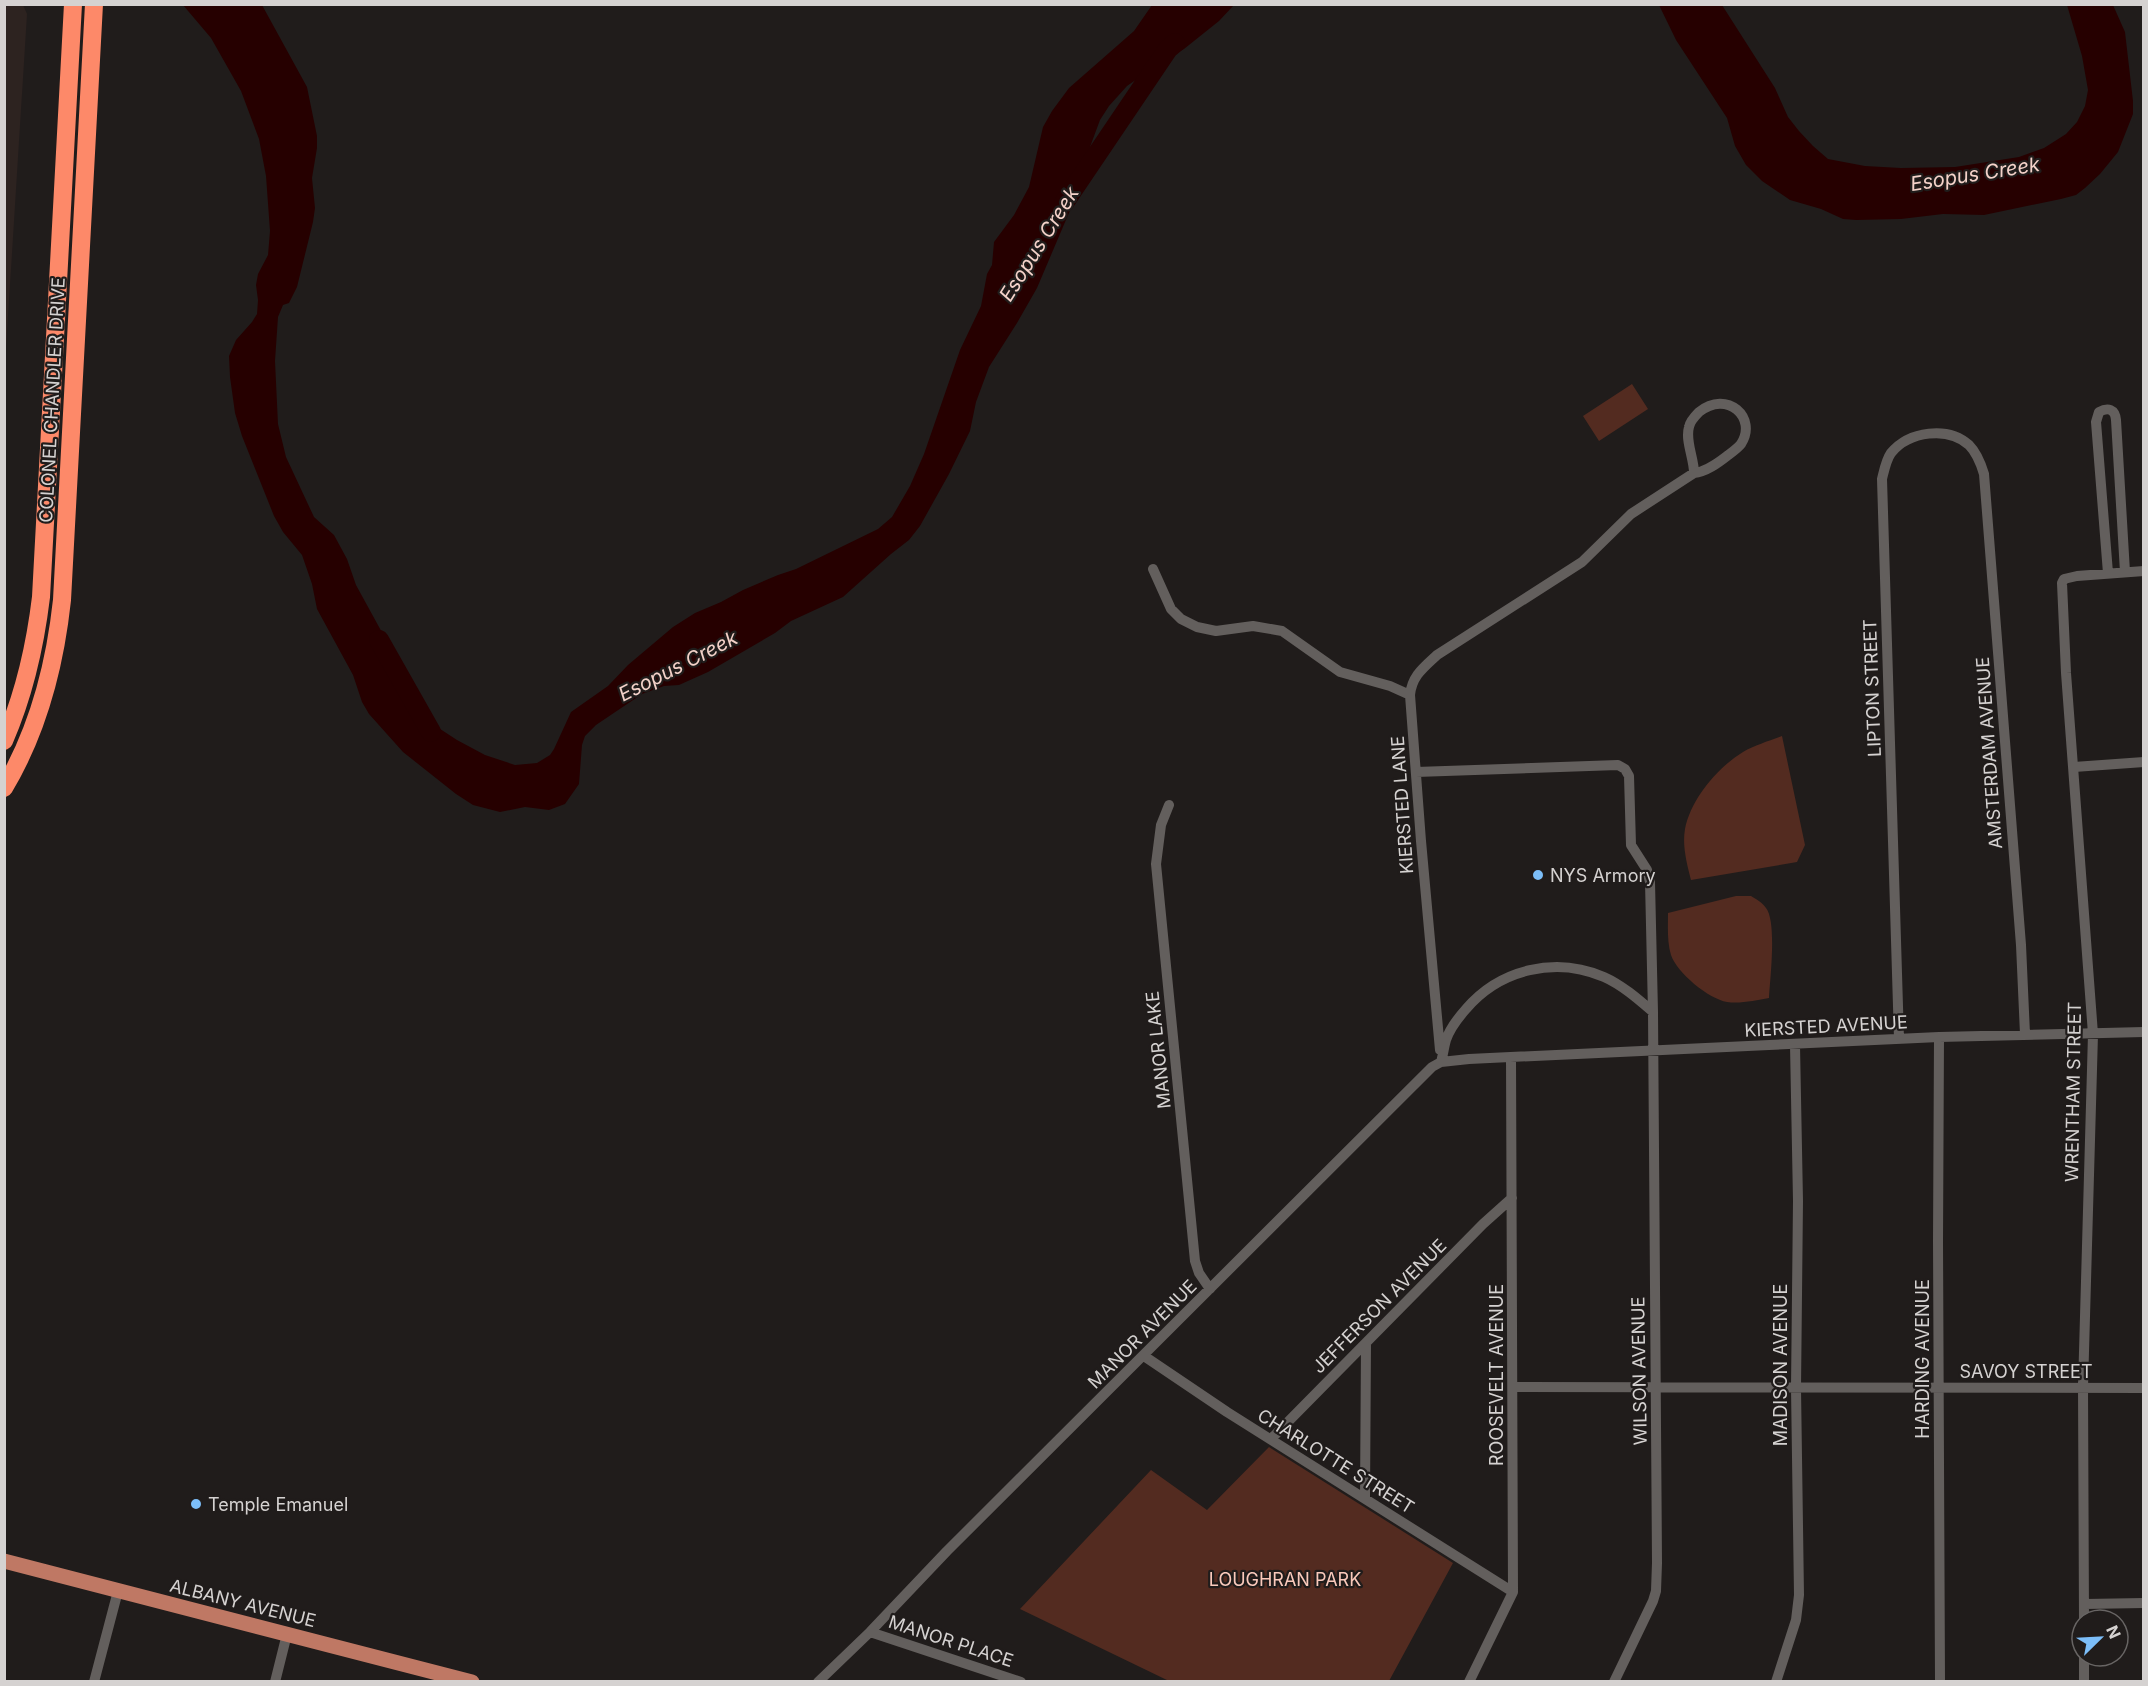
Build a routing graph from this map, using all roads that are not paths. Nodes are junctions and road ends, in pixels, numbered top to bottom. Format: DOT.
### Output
graph roads {
  1 [pos="73,4"];
  2 [pos="94,4"];
  3 [pos="1983,470"];
  4 [pos="1695,472"];
  5 [pos="1153,569"];
  6 [pos="2125,572"];
  7 [pos="2144,572"];
  8 [pos="2108,573"];
  9 [pos="1410,695"];
  10 [pos="4,741"];
  11 [pos="2144,762"];
  12 [pos="2074,767"];
  13 [pos="1416,772"];
  14 [pos="4,788"];
  15 [pos="1169,805"];
  16 [pos="1653,1012"];
  17 [pos="2144,1032"];
  18 [pos="2025,1034"];
  19 [pos="2093,1034"];
  20 [pos="1939,1037"];
  21 [pos="1899,1039"];
  22 [pos="1795,1045"];
  23 [pos="1654,1051"];
  24 [pos="1511,1058"];
  25 [pos="1441,1062"];
  26 [pos="1512,1198"];
  27 [pos="1210,1289"];
  28 [pos="1366,1342"];
  29 [pos="1144,1356"];
  30 [pos="1513,1387"];
  31 [pos="1938,1387"];
  32 [pos="2083,1387"];
  33 [pos="1655,1388"];
  34 [pos="1796,1388"];
  35 [pos="2144,1388"];
  36 [pos="1270,1439"];
  37 [pos="1365,1497"];
  38 [pos="4,1561"];
  39 [pos="118,1591"];
  40 [pos="1513,1592"];
  41 [pos="2144,1603"];
  42 [pos="2085,1604"];
  43 [pos="2085,1608"];
  44 [pos="870,1632"];
  45 [pos="287,1634"];
  46 [pos="94,1682"];
  47 [pos="274,1682"];
  48 [pos="472,1682"];
  49 [pos="818,1682"];
  50 [pos="1021,1682"];
  51 [pos="1469,1682"];
  52 [pos="1614,1682"];
  53 [pos="1776,1682"];
  54 [pos="1940,1682"];
  1 -- 10 [label="highway, COLONEL CHANDLER DRIVE"];
  2 -- 14 [label="highway, COLONEL CHANDLER DRIVE"];
  3 -- 18 [label="street, AMSTERDAM AVENUE"];
  3 -- 21 [label="street, LIPTON STREET"];
  4 -- 4 [label="street"];
  4 -- 9 [label="street"];
  5 -- 9 [label="street"];
  6 -- 7 [label="street"];
  6 -- 8 [label="street"];
  6 -- 8 [label="street"];
  8 -- 12 [label="street, WRENTHAM STREET"];
  9 -- 13 [label="street, KIERSTED LANE"];
  11 -- 12 [label="street"];
  12 -- 19 [label="street, WRENTHAM STREET"];
  13 -- 16 [label="street, WILSON AVENUE"];
  13 -- 25 [label="street, KIERSTED LANE"];
  15 -- 27 [label="street, MANOR LAKE"];
  16 -- 23 [label="street, WILSON AVENUE"];
  16 -- 25 [label="street"];
  17 -- 19 [label="street, KIERSTED AVENUE"];
  18 -- 19 [label="street, KIERSTED AVENUE"];
  18 -- 20 [label="street, KIERSTED AVENUE"];
  19 -- 32 [label="street, WRENTHAM STREET"];
  20 -- 21 [label="street, KIERSTED AVENUE"];
  20 -- 31 [label="street, HARDING AVENUE"];
  21 -- 22 [label="street, KIERSTED AVENUE"];
  22 -- 23 [label="street, KIERSTED AVENUE"];
  22 -- 34 [label="street, MADISON AVENUE"];
  23 -- 24 [label="street, KIERSTED AVENUE"];
  23 -- 33 [label="street, WILSON AVENUE"];
  24 -- 25 [label="street"];
  24 -- 26 [label="street, ROOSEVELT AVENUE"];
  25 -- 27 [label="street, MANOR AVENUE"];
  26 -- 28 [label="street, JEFFERSON AVENUE"];
  26 -- 30 [label="street, ROOSEVELT AVENUE"];
  27 -- 29 [label="street, MANOR AVENUE"];
  28 -- 36 [label="street, JEFFERSON AVENUE"];
  28 -- 37 [label="street"];
  29 -- 36 [label="street, CHARLOTTE STREET"];
  29 -- 44 [label="street, MANOR AVENUE"];
  30 -- 33 [label="street, SAVOY STREET"];
  30 -- 40 [label="street, ROOSEVELT AVENUE"];
  31 -- 32 [label="street, SAVOY STREET"];
  31 -- 34 [label="street, SAVOY STREET"];
  31 -- 54 [label="street, HARDING AVENUE"];
  32 -- 35 [label="street, SAVOY STREET"];
  32 -- 42 [label="street, WRENTHAM STREET"];
  33 -- 34 [label="street, SAVOY STREET"];
  33 -- 52 [label="street, WILSON AVENUE"];
  34 -- 53 [label="street, MADISON AVENUE"];
  36 -- 37 [label="street, CHARLOTTE STREET"];
  37 -- 40 [label="street, CHARLOTTE STREET"];
  38 -- 39 [label="main road, ALBANY AVENUE"];
  39 -- 45 [label="main road, ALBANY AVENUE"];
  39 -- 46 [label="street"];
  40 -- 51 [label="street, ROOSEVELT AVENUE"];
  41 -- 42 [label="street"];
  42 -- 43 [label="street, WRENTHAM STREET"];
  44 -- 49 [label="street, MANOR AVENUE"];
  44 -- 50 [label="street, MANOR PLACE"];
  45 -- 47 [label="street"];
  45 -- 48 [label="main road, ALBANY AVENUE"];
}
